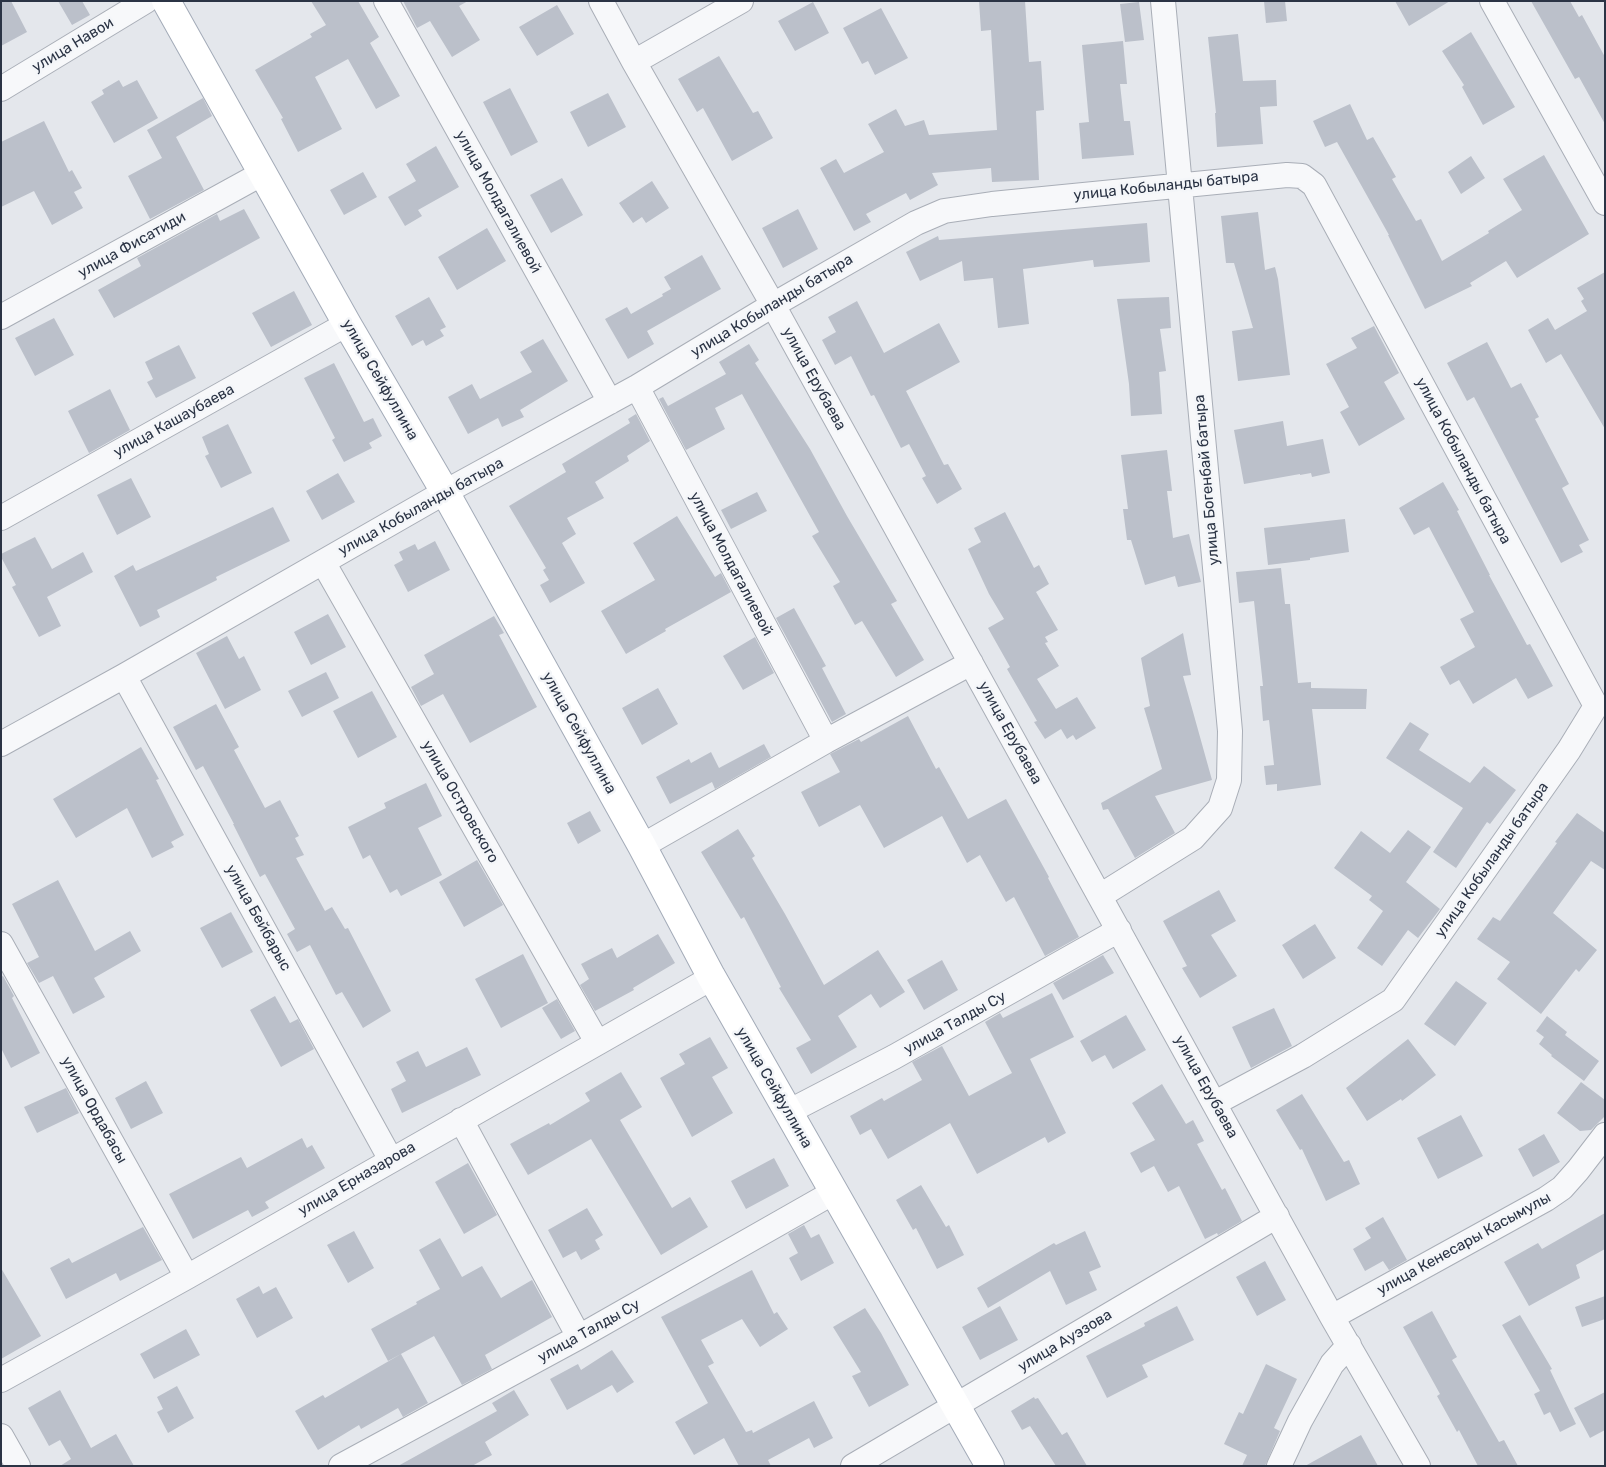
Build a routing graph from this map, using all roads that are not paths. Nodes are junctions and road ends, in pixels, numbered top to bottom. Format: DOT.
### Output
graph roads {
  1 [pos="146,1"];
  2 [pos="166,1"];
  3 [pos="386,1"];
  4 [pos="601,1"];
  5 [pos="740,1"];
  6 [pos="1163,1"];
  7 [pos="1492,1"];
  8 [pos="634,62"];
  9 [pos="1,89"];
  10 [pos="263,173"];
  11 [pos="1181,186"];
  12 [pos="1605,203"];
  13 [pos="773,305"];
  14 [pos="1,317"];
  15 [pos="348,324"];
  16 [pos="637,387"];
  17 [pos="610,402"];
  18 [pos="445,492"];
  19 [pos="1,518"];
  20 [pos="323,562"];
  21 [pos="972,663"];
  22 [pos="124,676"];
  23 [pos="1600,703"];
  24 [pos="826,741"];
  25 [pos="1,744"];
  26 [pos="642,846"];
  27 [pos="1100,896"];
  28 [pos="1119,930"];
  29 [pos="1,944"];
  30 [pos="711,976"];
  31 [pos="597,1042"];
  32 [pos="1215,1104"];
  33 [pos="788,1112"];
  34 [pos="461,1120"];
  35 [pos="1605,1135"];
  36 [pos="392,1160"];
  37 [pos="834,1192"];
  38 [pos="1277,1216"];
  39 [pos="187,1277"];
  40 [pos="1332,1317"];
  41 [pos="579,1337"];
  42 [pos="1349,1345"];
  43 [pos="1,1380"];
  44 [pos="956,1406"];
  45 [pos="1,1436"];
  46 [pos="18,1466"];
  47 [pos="341,1466"];
  48 [pos="853,1466"];
  49 [pos="990,1466"];
  50 [pos="1278,1466"];
  51 [pos="1418,1466"];
  1 -- 9 [label="street, улица Навои"];
  2 -- 10 [label="main road, улица Сейфуллина"];
  3 -- 17 [label="street, улица Молдагалиевой"];
  4 -- 8 [label="street, улица Ерубаева"];
  5 -- 8 [label="street"];
  6 -- 11 [label="street, улица Богенбай батыра"];
  7 -- 12 [label="street"];
  8 -- 13 [label="street, улица Ерубаева"];
  10 -- 14 [label="street, улица Фисатиди"];
  10 -- 15 [label="main road, улица Сейфуллина"];
  11 -- 13 [label="street, улица Кобыланды батыра"];
  11 -- 23 [label="street, улица Кобыланды батыра"];
  11 -- 27 [label="street, улица Богенбай батыра"];
  13 -- 16 [label="street, улица Кобыланды батыра"];
  13 -- 21 [label="street, улица Ерубаева"];
  15 -- 18 [label="main road, улица Сейфуллина"];
  15 -- 19 [label="street, улица Кашаубаева"];
  16 -- 17 [label="street, улица Кобыланды батыра"];
  16 -- 24 [label="street, улица Молдагалиевой"];
  17 -- 18 [label="street, улица Кобыланды батыра"];
  18 -- 20 [label="street, улица Кобыланды батыра"];
  18 -- 26 [label="main road, улица Сейфуллина"];
  20 -- 22 [label="street, улица Кобыланды батыра"];
  20 -- 31 [label="street, улица Островского"];
  21 -- 24 [label="street"];
  21 -- 27 [label="street, улица Ерубаева"];
  22 -- 25 [label="street, улица Кобыланды батыра"];
  22 -- 36 [label="street, улица Бейбарыс"];
  23 -- 32 [label="street, улица Кобыланды батыра"];
  24 -- 26 [label="street"];
  26 -- 30 [label="main road, улица Сейфуллина"];
  27 -- 28 [label="street, улица Ерубаева"];
  28 -- 32 [label="street, улица Ерубаева"];
  28 -- 33 [label="street, улица Талды Су"];
  29 -- 39 [label="street, улица Ордабасы"];
  30 -- 31 [label="street, улица Ерназарова"];
  30 -- 33 [label="main road, улица Сейфуллина"];
  31 -- 34 [label="street, улица Ерназарова"];
  32 -- 38 [label="street, улица Ерубаева"];
  33 -- 37 [label="main road, улица Сейфуллина"];
  34 -- 36 [label="street, улица Ерназарова"];
  34 -- 41 [label="street"];
  35 -- 40 [label="street, улица Кенесары Касымулы"];
  36 -- 39 [label="street, улица Ерназарова"];
  37 -- 41 [label="street, улица Талды Су"];
  37 -- 44 [label="main road, улица Сейфуллина"];
  38 -- 40 [label="street, улица Ерубаева"];
  38 -- 44 [label="street, улица Ауэзова"];
  39 -- 43 [label="street, улица Ерназарова"];
  40 -- 42 [label="street, улица Ерубаева"];
  41 -- 47 [label="street, улица Талды Су"];
  42 -- 50 [label="street"];
  42 -- 51 [label="street, улица Ерубаева"];
  44 -- 48 [label="street, улица Ауэзова"];
  44 -- 49 [label="main road, улица Сейфуллина"];
  45 -- 46 [label="street"];
}
